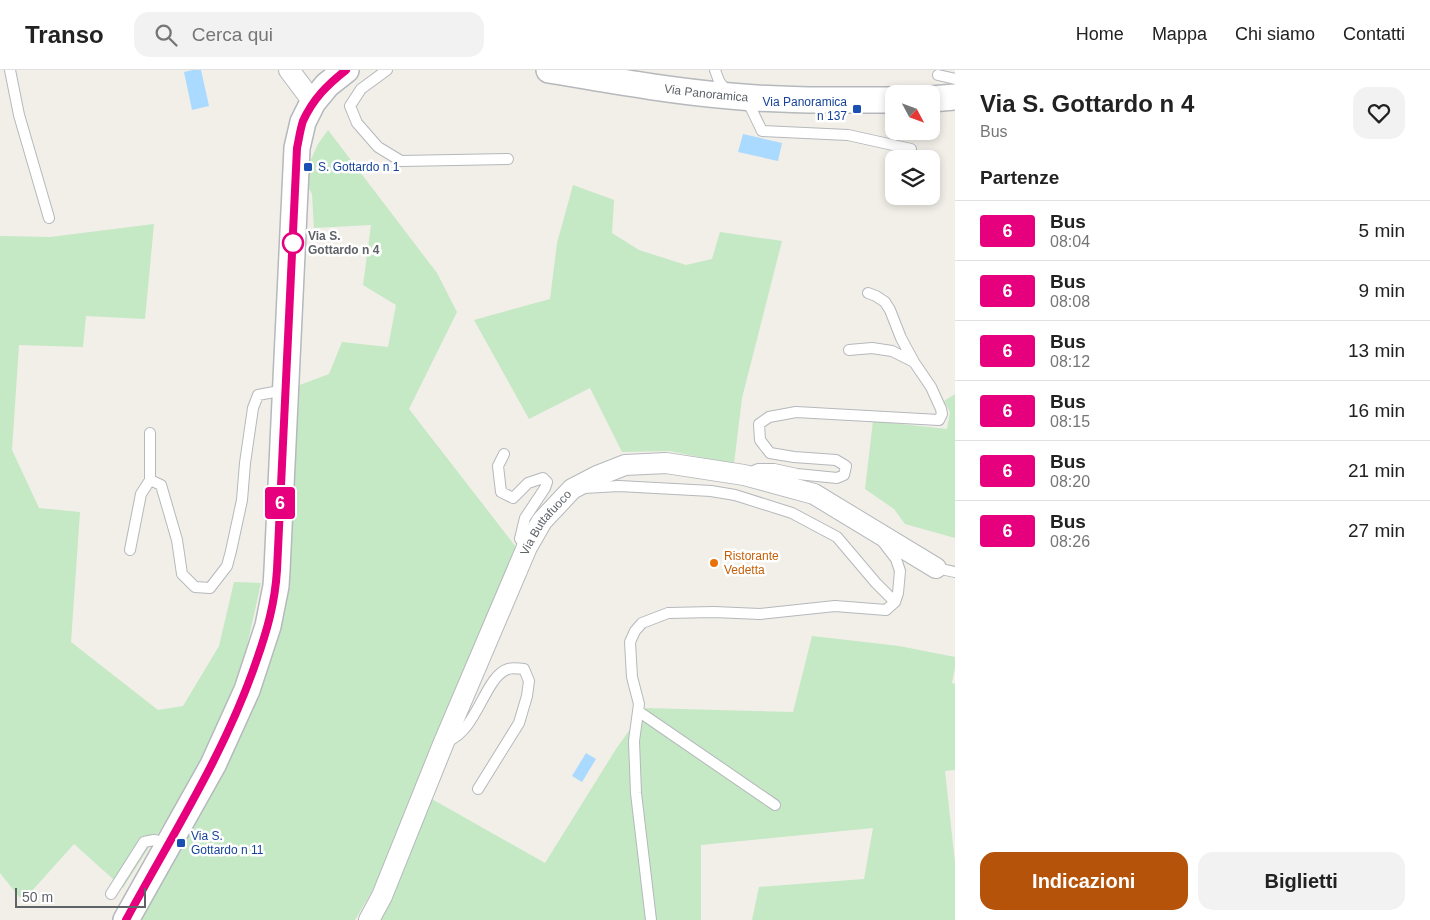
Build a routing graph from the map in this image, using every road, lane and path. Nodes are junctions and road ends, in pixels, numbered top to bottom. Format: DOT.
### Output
graph roads {
  1 [pos="10,70"];
  2 [pos="289,70"];
  3 [pos="346,70"];
  4 [pos="387,70"];
  5 [pos="550,70"];
  6 [pos="715,70"];
  7 [pos="600,74"];
  8 [pos="955,79"];
  9 [pos="940,85"];
  10 [pos="940,90"];
  11 [pos="738,97"];
  12 [pos="955,97"];
  13 [pos="885,100"];
  14 [pos="313,102"];
  15 [pos="911,150"];
  16 [pos="508,159"];
  17 [pos="49,218"];
  18 [pos="868,293"];
  19 [pos="849,350"];
  20 [pos="914,362"];
  21 [pos="286,390"];
  22 [pos="150,433"];
  23 [pos="504,454"];
  24 [pos="744,475"];
  25 [pos="150,480"];
  26 [pos="572,489"];
  27 [pos="872,530"];
  28 [pos="527,547"];
  29 [pos="130,550"];
  30 [pos="946,570"];
  31 [pos="895,602"];
  32 [pos="638,711"];
  33 [pos="444,742"];
  34 [pos="478,789"];
  35 [pos="776,805"];
  36 [pos="168,843"];
  37 [pos="111,894"];
  38 [pos="126,920"];
  39 [pos="369,920"];
  40 [pos="651,920"];
  1 -- 17 [label="lane"];
  2 -- 14 [label="street"];
  3 -- 14 [label="street"];
  4 -- 16 [label="lane"];
  5 -- 7 [label="street, Via Panoramica"];
  6 -- 11 [label="lane"];
  7 -- 11 [label="street, Via Panoramica"];
  8 -- 9 [label="lane"];
  10 -- 12 [label="street"];
  11 -- 13 [label="street, Via Panoramica"];
  11 -- 15 [label="lane"];
  14 -- 21 [label="street"];
  18 -- 20 [label="lane"];
  19 -- 20 [label="lane"];
  20 -- 24 [label="lane"];
  21 -- 25 [label="lane"];
  21 -- 36 [label="street"];
  22 -- 25 [label="lane"];
  23 -- 28 [label="lane"];
  24 -- 26 [label="street, Via Buttafuoco"];
  24 -- 27 [label="street, Via Buttafuoco"];
  25 -- 29 [label="lane"];
  26 -- 28 [label="street, Via Buttafuoco"];
  26 -- 31 [label="lane"];
  27 -- 30 [label="street, Via Buttafuoco"];
  27 -- 31 [label="lane"];
  28 -- 33 [label="street, Via Buttafuoco"];
  31 -- 32 [label="lane"];
  32 -- 35 [label="lane"];
  32 -- 40 [label="lane"];
  33 -- 34 [label="lane"];
  33 -- 39 [label="street, Via Buttafuoco"];
  36 -- 37 [label="lane"];
  36 -- 38 [label="street"];
}
